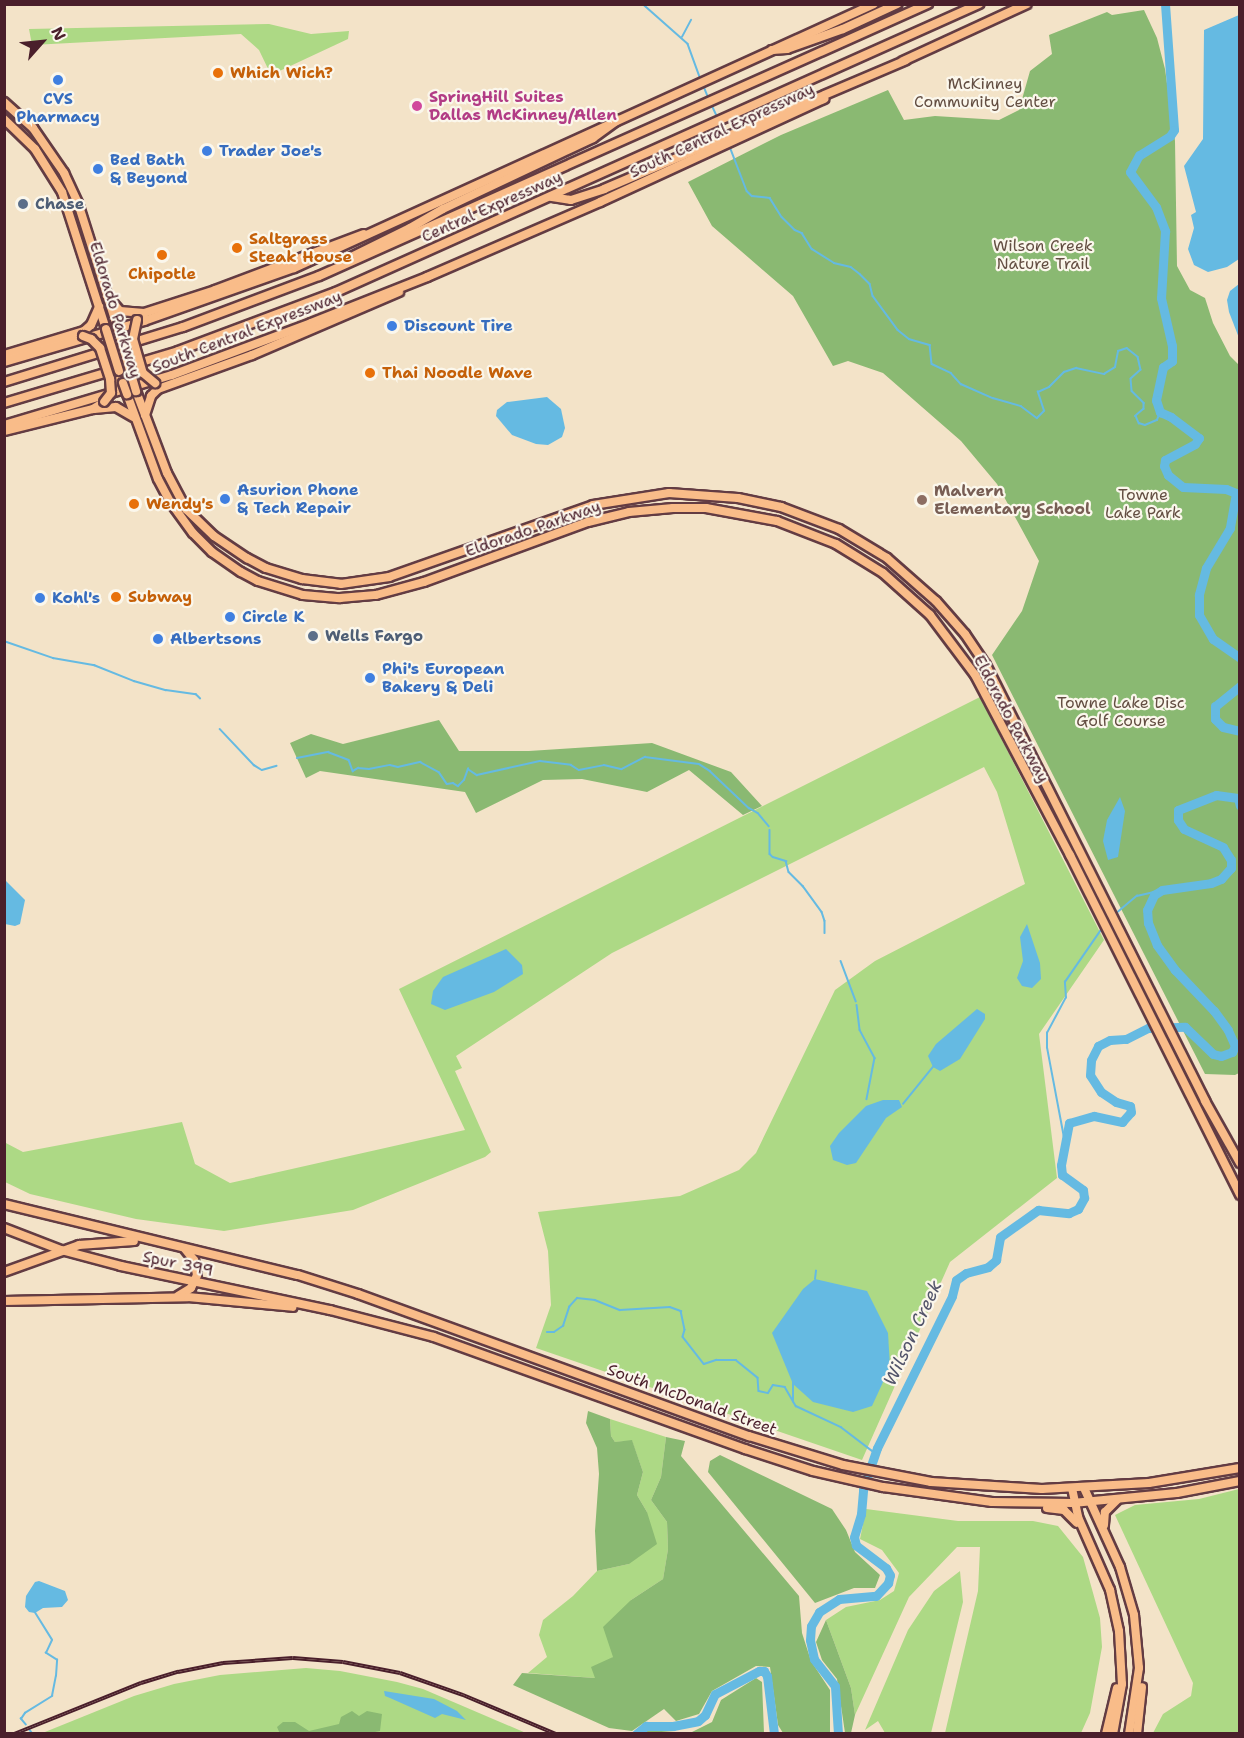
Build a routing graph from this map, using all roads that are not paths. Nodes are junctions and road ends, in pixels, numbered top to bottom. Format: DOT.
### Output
graph roads {
  1 [pos="874,4"];
  2 [pos="897,4"];
  3 [pos="928,4"];
  4 [pos="979,4"];
  5 [pos="1026,4"];
  6 [pos="772,50"];
  7 [pos="906,60"];
  8 [pos="4,102"];
  9 [pos="4,119"];
  10 [pos="618,120"];
  11 [pos="716,146"];
  12 [pos="551,196"];
  13 [pos="371,232"];
  14 [pos="319,276"];
  15 [pos="427,277"];
  16 [pos="107,296"];
  17 [pos="99,307"];
  18 [pos="144,313"];
  19 [pos="137,320"];
  20 [pos="74,336"];
  21 [pos="87,337"];
  22 [pos="4,355"];
  23 [pos="4,362"];
  24 [pos="123,365"];
  25 [pos="177,381"];
  26 [pos="4,382"];
  27 [pos="157,384"];
  28 [pos="111,393"];
  29 [pos="4,403"];
  30 [pos="93,409"];
  31 [pos="145,415"];
  32 [pos="134,417"];
  33 [pos="4,425"];
  34 [pos="4,431"];
  35 [pos="151,464"];
  36 [pos="708,494"];
  37 [pos="179,498"];
  38 [pos="171,503"];
  39 [pos="706,508"];
  40 [pos="226,545"];
  41 [pos="419,568"];
  42 [pos="410,571"];
  43 [pos="424,582"];
  44 [pos="368,596"];
  45 [pos="1239,1163"];
  46 [pos="1239,1195"];
  47 [pos="4,1204"];
  48 [pos="4,1228"];
  49 [pos="151,1241"];
  50 [pos="185,1249"];
  51 [pos="61,1250"];
  52 [pos="6,1273"];
  53 [pos="195,1282"];
  54 [pos="174,1297"];
  55 [pos="6,1299"];
  56 [pos="349,1315"];
  57 [pos="1239,1468"];
  58 [pos="1239,1481"];
  59 [pos="1072,1488"];
  60 [pos="1083,1488"];
  61 [pos="1118,1500"];
  62 [pos="992,1502"];
  63 [pos="1090,1502"];
  64 [pos="1073,1503"];
  65 [pos="1106,1535"];
  66 [pos="1093,1550"];
  67 [pos="1116,1614"];
  68 [pos="1139,1658"];
  69 [pos="1122,1684"];
  70 [pos="1138,1686"];
  71 [pos="1106,1734"];
  72 [pos="1113,1734"];
  73 [pos="1129,1734"];
  74 [pos="1137,1734"];
  1 -- 6 [label="main road"];
  2 -- 6 [label="highway"];
  3 -- 14 [label="highway, Central Expressway"];
  4 -- 12 [label="highway, Central Expressway"];
  5 -- 7 [label="main road"];
  6 -- 10 [label="main road"];
  7 -- 11 [label="highway"];
  8 -- 16 [label="main road, Eldorado Parkway"];
  9 -- 17 [label="main road, Eldorado Parkway"];
  10 -- 13 [label="main road"];
  10 -- 14 [label="highway"];
  11 -- 12 [label="highway"];
  11 -- 15 [label="main road, South Central Expressway"];
  12 -- 29 [label="highway, Central Expressway"];
  13 -- 18 [label="main road"];
  13 -- 23 [label="main road"];
  14 -- 26 [label="highway, Central Expressway"];
  15 -- 25 [label="main road, South Central Expressway"];
  15 -- 33 [label="main road, South Central Expressway"];
  16 -- 18 [label="main road"];
  16 -- 24 [label="main road, Eldorado Parkway, bridge"];
  17 -- 20 [label="main road"];
  17 -- 24 [label="main road, Eldorado Parkway, bridge"];
  18 -- 19 [label="main road"];
  19 -- 24 [label="main road, bridge"];
  19 -- 27 [label="main road, bridge"];
  20 -- 21 [label="main road"];
  20 -- 22 [label="main road"];
  21 -- 24 [label="main road, bridge"];
  21 -- 28 [label="main road, bridge"];
  24 -- 27 [label="main road, bridge"];
  24 -- 28 [label="main road, bridge"];
  24 -- 31 [label="main road, Eldorado Parkway, bridge"];
  24 -- 32 [label="main road, Eldorado Parkway, bridge"];
  25 -- 27 [label="main road"];
  25 -- 31 [label="main road"];
  28 -- 30 [label="main road, bridge"];
  30 -- 32 [label="main road"];
  30 -- 34 [label="main road"];
  31 -- 37 [label="main road, Eldorado Parkway"];
  32 -- 35 [label="main road, Eldorado Parkway"];
  35 -- 37 [label="main road"];
  35 -- 38 [label="main road, Eldorado Parkway"];
  36 -- 39 [label="main road"];
  36 -- 41 [label="main road, Eldorado Parkway"];
  36 -- 45 [label="main road, Eldorado Parkway"];
  37 -- 40 [label="main road, Eldorado Parkway"];
  38 -- 40 [label="main road"];
  38 -- 44 [label="main road, Eldorado Parkway"];
  39 -- 43 [label="main road, Eldorado Parkway"];
  39 -- 46 [label="main road, Eldorado Parkway"];
  40 -- 42 [label="main road, Eldorado Parkway"];
  41 -- 42 [label="main road, Eldorado Parkway"];
  41 -- 43 [label="main road"];
  42 -- 44 [label="main road"];
  43 -- 44 [label="main road, Eldorado Parkway"];
  47 -- 49 [label="main road, Spur 399"];
  48 -- 51 [label="main road, Spur 399"];
  49 -- 50 [label="main road, South McDonald Street"];
  49 -- 51 [label="main road"];
  50 -- 53 [label="main road"];
  50 -- 59 [label="main road, South McDonald Street"];
  51 -- 52 [label="main road"];
  51 -- 53 [label="main road, Spur 399"];
  53 -- 54 [label="main road"];
  53 -- 56 [label="main road, Spur 399"];
  54 -- 55 [label="main road"];
  54 -- 56 [label="main road"];
  56 -- 62 [label="main road, South McDonald Street"];
  57 -- 60 [label="main road, South McDonald Street"];
  58 -- 61 [label="main road, South McDonald Street"];
  59 -- 60 [label="main road, South McDonald Street"];
  59 -- 64 [label="main road"];
  60 -- 63 [label="main road"];
  61 -- 63 [label="main road, South McDonald Street"];
  61 -- 65 [label="main road"];
  62 -- 64 [label="main road, South McDonald Street"];
  62 -- 66 [label="main road"];
  63 -- 64 [label="main road, South McDonald Street"];
  63 -- 65 [label="main road"];
  64 -- 66 [label="main road"];
  65 -- 68 [label="main road"];
  66 -- 67 [label="main road"];
  67 -- 69 [label="main road"];
  67 -- 71 [label="main road"];
  68 -- 70 [label="main road"];
  68 -- 74 [label="main road"];
  69 -- 70 [label="main road"];
  69 -- 72 [label="main road"];
  70 -- 73 [label="main road"];
}
